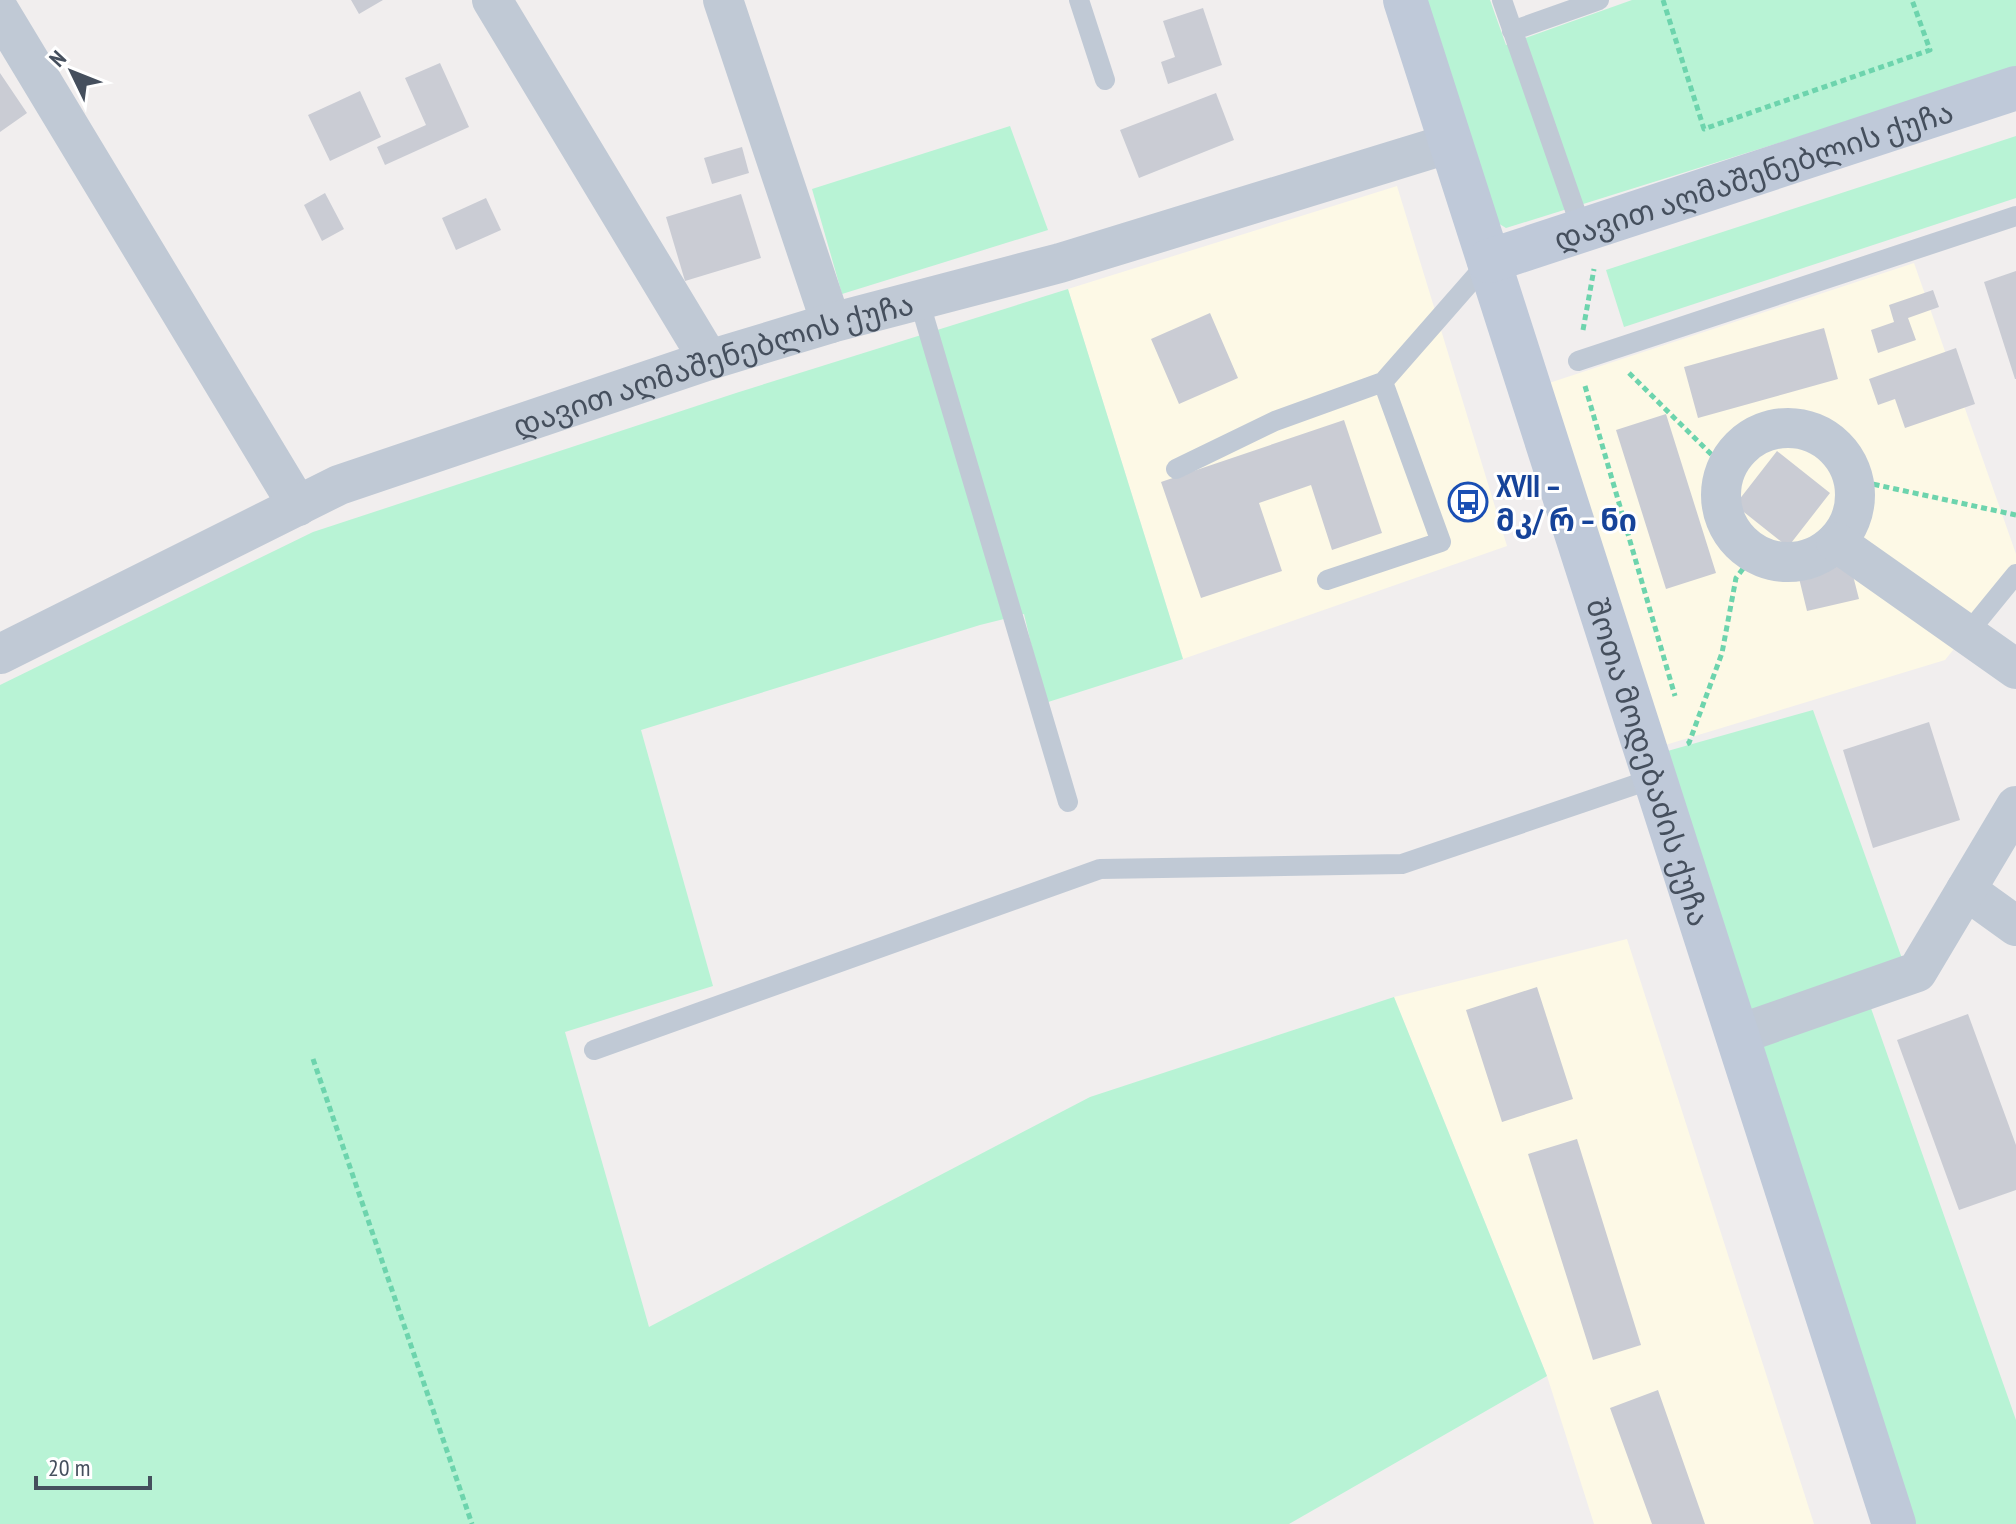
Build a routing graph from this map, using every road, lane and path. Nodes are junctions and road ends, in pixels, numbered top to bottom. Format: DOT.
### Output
graph roads {
  1 [pos="492,0"];
  2 [pos="723,0"];
  3 [pos="1079,0"];
  4 [pos="1405,0"];
  5 [pos="1502,0"];
  6 [pos="1599,0"];
  7 [pos="1663,0"];
  8 [pos="1912,0"];
  9 [pos="0,12"];
  10 [pos="1512,31"];
  11 [pos="1105,80"];
  12 [pos="2016,88"];
  13 [pos="1451,143"];
  14 [pos="2016,216"];
  15 [pos="1582,230"];
  16 [pos="1489,261"];
  17 [pos="919,300"];
  18 [pos="831,323"];
  19 [pos="1607,351"];
  20 [pos="709,360"];
  21 [pos="1578,361"];
  22 [pos="1383,382"];
  23 [pos="1725,468"];
  24 [pos="1176,469"];
  25 [pos="1854,480"];
  26 [pos="298,506"];
  27 [pos="2016,515"];
  28 [pos="1836,542"];
  29 [pos="1754,554"];
  30 [pos="2016,574"];
  31 [pos="1327,580"];
  32 [pos="1967,634"];
  33 [pos="0,654"];
  34 [pos="2016,669"];
  35 [pos="1676,698"];
  36 [pos="1685,728"];
  37 [pos="1689,743"];
  38 [pos="1694,758"];
  39 [pos="1651,766"];
  40 [pos="1068,802"];
  41 [pos="2016,806"];
  42 [pos="1966,890"];
  43 [pos="2016,926"];
  44 [pos="1737,1035"];
  45 [pos="594,1050"];
  46 [pos="313,1059"];
  47 [pos="472,1524"];
  48 [pos="1894,1524"];
  1 -- 20 [label="street"];
  2 -- 18 [label="street"];
  3 -- 11 [label="lane"];
  4 -- 13 [label="main road, შოთა მოდებაძის ქუჩა"];
  5 -- 10 [label="lane"];
  6 -- 10 [label="lane"];
  7 -- 8 [label="path"];
  9 -- 26 [label="street"];
  10 -- 15 [label="lane"];
  12 -- 15 [label="main road, დავით აღმაშენებლის ქუჩა"];
  13 -- 16 [label="main road, შოთა მოდებაძის ქუჩა"];
  13 -- 17 [label="street, დავით აღმაშენებლის ქუჩა"];
  14 -- 19 [label="lane"];
  15 -- 16 [label="main road, დავით აღმაშენებლის ქუჩა"];
  15 -- 21 [label="path"];
  16 -- 22 [label="lane"];
  16 -- 39 [label="main road, შოთა მოდებაძის ქუჩა"];
  17 -- 18 [label="street, დავით აღმაშენებლის ქუჩა"];
  17 -- 40 [label="lane"];
  18 -- 20 [label="street, დავით აღმაშენებლის ქუჩა"];
  19 -- 21 [label="lane"];
  19 -- 23 [label="path"];
  20 -- 26 [label="street, დავით აღმაშენებლის ქუჩა"];
  21 -- 35 [label="path"];
  22 -- 24 [label="lane"];
  22 -- 31 [label="lane"];
  23 -- 25 [label="street"];
  23 -- 29 [label="street"];
  25 -- 27 [label="path"];
  25 -- 28 [label="street"];
  26 -- 33 [label="street, დავით აღმაშენებლის ქუჩა"];
  28 -- 29 [label="street"];
  28 -- 32 [label="street"];
  29 -- 37 [label="path"];
  30 -- 32 [label="lane"];
  32 -- 34 [label="street"];
  36 -- 37 [label="path"];
  37 -- 38 [label="path"];
  37 -- 39 [label="path"];
  39 -- 44 [label="main road, შოთა მოდებაძის ქუჩა"];
  39 -- 45 [label="lane"];
  41 -- 42 [label="street"];
  42 -- 43 [label="street"];
  42 -- 44 [label="street"];
  44 -- 48 [label="main road, შოთა მოდებაძის ქუჩა"];
  46 -- 47 [label="path"];
}
